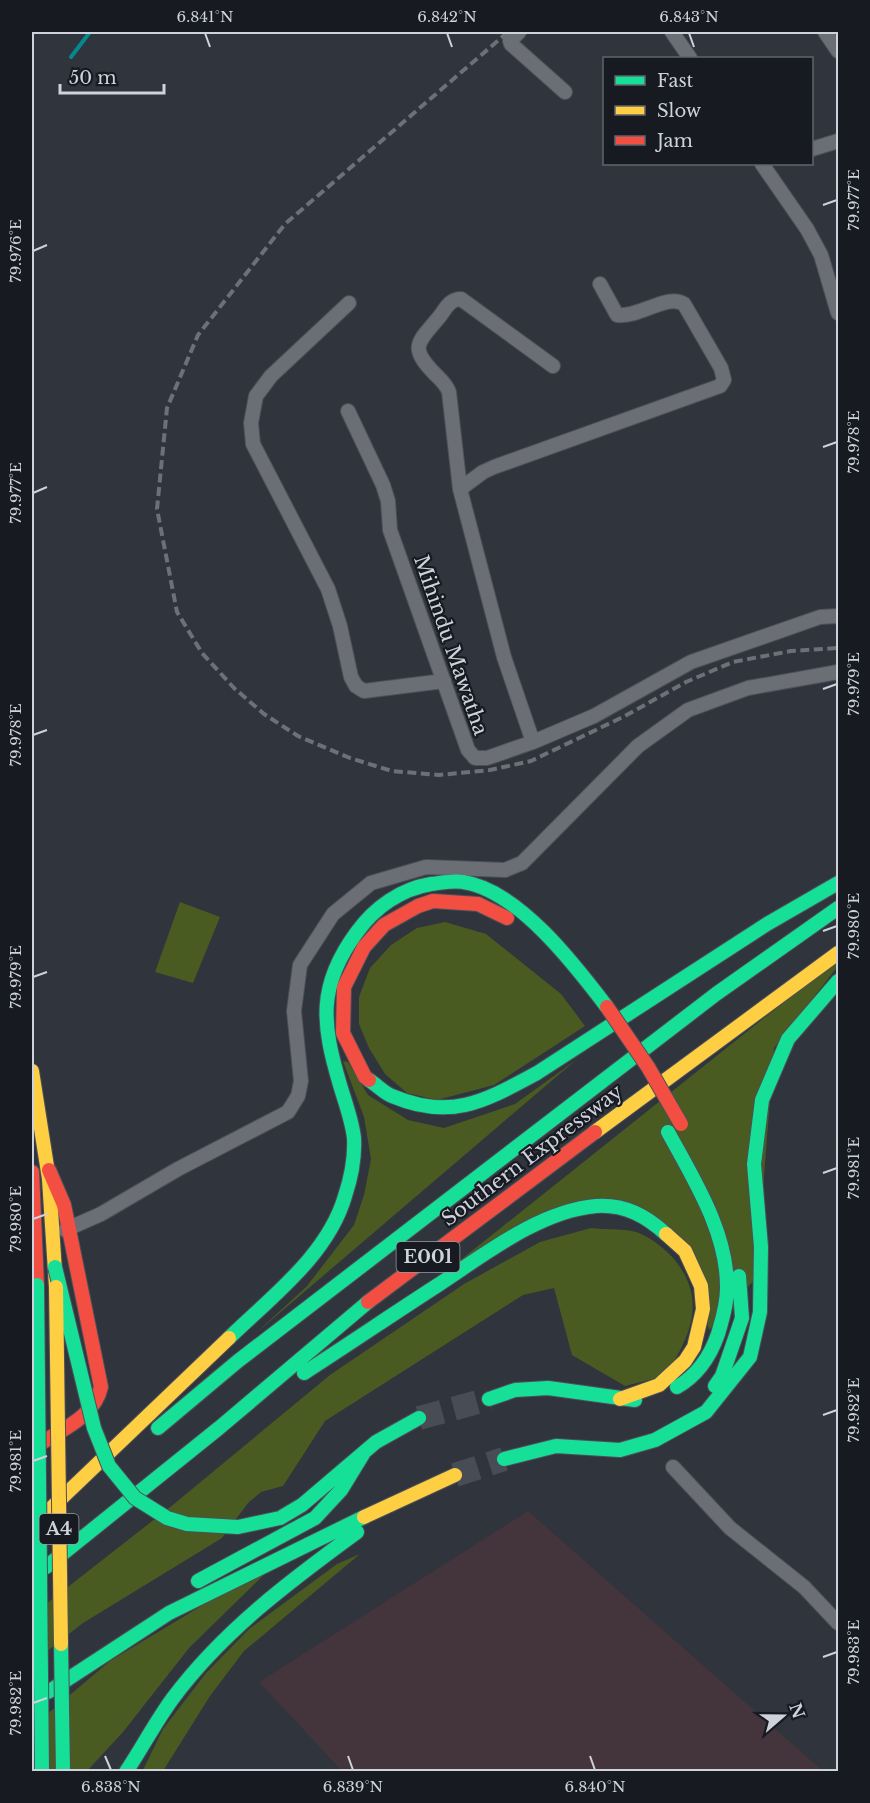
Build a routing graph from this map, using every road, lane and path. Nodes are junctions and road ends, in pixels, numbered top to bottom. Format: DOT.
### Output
graph roads {
  1 [pos="519,32"];
  2 [pos="672,32"];
  3 [pos="825,32"];
  4 [pos="838,51"];
  5 [pos="689,57"];
  6 [pos="565,92"];
  7 [pos="838,141"];
  8 [pos="813,150"];
  9 [pos="762,165"];
  10 [pos="600,284"];
  11 [pos="350,303"];
  12 [pos="838,313"];
  13 [pos="553,366"];
  14 [pos="348,411"];
  15 [pos="460,489"];
  16 [pos="838,616"];
  17 [pos="838,672"];
  18 [pos="444,681"];
  19 [pos="533,742"];
  20 [pos="838,884"];
  21 [pos="838,908"];
  22 [pos="517,927"];
  23 [pos="838,953"];
  24 [pos="838,981"];
  25 [pos="594,1016"];
  26 [pos="32,1071"];
  27 [pos="651,1102"];
  28 [pos="665,1127"];
  29 [pos="684,1129"];
  30 [pos="49,1170"];
  31 [pos="32,1172"];
  32 [pos="715,1191"];
  33 [pos="69,1228"];
  34 [pos="55,1234"];
  35 [pos="55,1267"];
  36 [pos="489,1399"];
  37 [pos="620,1399"];
  38 [pos="419,1418"];
  39 [pos="219,1428"];
  40 [pos="667,1434"];
  41 [pos="148,1436"];
  42 [pos="32,1448"];
  43 [pos="130,1451"];
  44 [pos="363,1454"];
  45 [pos="504,1459"];
  46 [pos="673,1467"];
  47 [pos="454,1475"];
  48 [pos="387,1505"];
  49 [pos="32,1527"];
  50 [pos="32,1533"];
  51 [pos="32,1579"];
  52 [pos="185,1588"];
  53 [pos="838,1623"];
  54 [pos="73,1657"];
  55 [pos="32,1687"];
  56 [pos="32,1704"];
  57 [pos="42,1772"];
  58 [pos="63,1772"];
  59 [pos="126,1772"];
  1 -- 6 [label="street"];
  2 -- 5 [label="street"];
  3 -- 4 [label="street"];
  7 -- 8 [label="street"];
  9 -- 12 [label="street"];
  10 -- 15 [label="street"];
  11 -- 18 [label="street"];
  13 -- 15 [label="street"];
  14 -- 18 [label="street, Mihindu Mawatha"];
  15 -- 19 [label="street"];
  16 -- 19 [label="street, Mihindu Mawatha"];
  17 -- 33 [label="street"];
  18 -- 19 [label="street, Mihindu Mawatha"];
  20 -- 22 [label="highway"];
  21 -- 41 [label="highway, Southern Expressway / E001"];
  23 -- 39 [label="highway, Southern Expressway / E001"];
  24 -- 40 [label="highway"];
  25 -- 27 [label="highway"];
  26 -- 30 [label="highway, A4"];
  28 -- 37 [label="highway"];
  29 -- 49 [label="highway, bridge"];
  30 -- 33 [label="highway"];
  30 -- 34 [label="highway, A4"];
  31 -- 57 [label="highway, A4, bridge"];
  32 -- 40 [label="highway"];
  33 -- 34 [label="street"];
  33 -- 42 [label="highway"];
  34 -- 35 [label="highway, A4"];
  35 -- 44 [label="highway, bridge"];
  35 -- 58 [label="highway, A4, bridge"];
  36 -- 37 [label="highway"];
  37 -- 39 [label="highway"];
  38 -- 44 [label="highway"];
  39 -- 51 [label="highway, Southern Expressway / E001"];
  40 -- 45 [label="highway"];
  43 -- 50 [label="highway"];
  44 -- 52 [label="highway"];
  46 -- 53 [label="street"];
  47 -- 48 [label="highway"];
  48 -- 56 [label="highway"];
  48 -- 59 [label="highway"];
  54 -- 55 [label="highway"];
}
